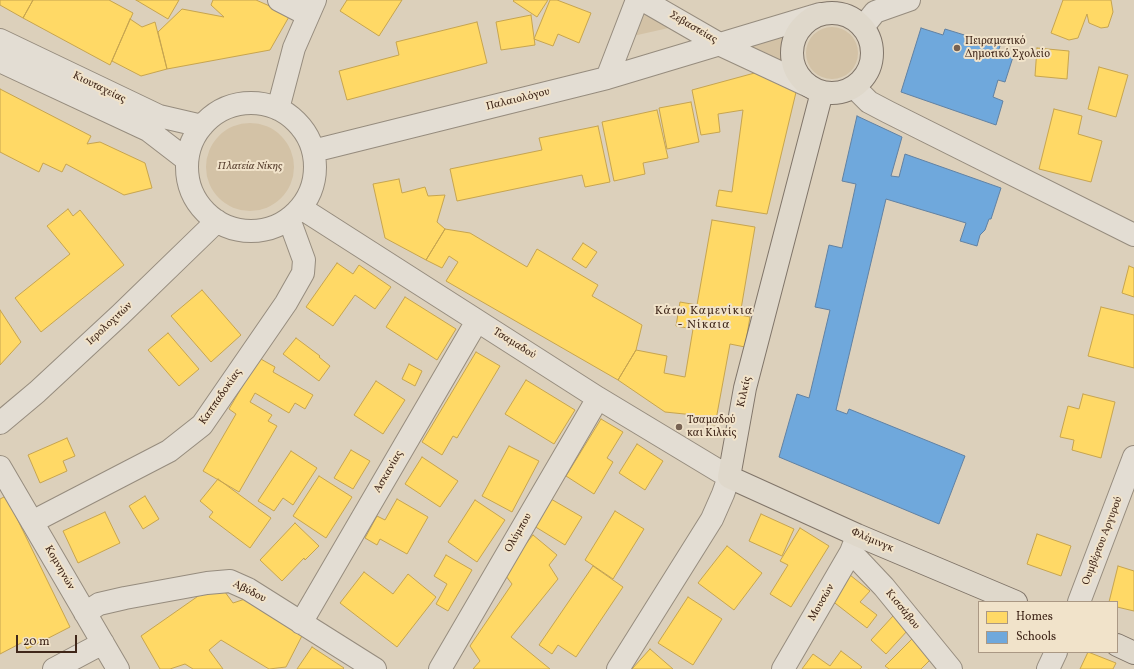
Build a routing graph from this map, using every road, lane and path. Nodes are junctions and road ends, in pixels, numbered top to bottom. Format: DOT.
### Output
graph roads {
  1 [pos="278,0"];
  2 [pos="637,0"];
  3 [pos="643,0"];
  4 [pos="909,0"];
  5 [pos="312,8"];
  6 [pos="836,9"];
  7 [pos="863,27"];
  8 [pos="0,40"];
  9 [pos="721,45"];
  10 [pos="0,61"];
  11 [pos="606,78"];
  12 [pos="857,85"];
  13 [pos="815,89"];
  14 [pos="278,108"];
  15 [pos="202,126"];
  16 [pos="313,151"];
  17 [pos="188,160"];
  18 [pos="295,213"];
  19 [pos="217,221"];
  20 [pos="1134,235"];
  21 [pos="477,321"];
  22 [pos="598,398"];
  23 [pos="0,423"];
  24 [pos="1133,465"];
  25 [pos="0,467"];
  26 [pos="729,477"];
  27 [pos="32,522"];
  28 [pos="854,544"];
  29 [pos="1013,601"];
  30 [pos="1079,601"];
  31 [pos="85,613"];
  32 [pos="301,623"];
  33 [pos="103,643"];
  34 [pos="1118,645"];
  35 [pos="1134,652"];
  36 [pos="1056,653"];
  37 [pos="947,668"];
  38 [pos="54,669"];
  39 [pos="118,669"];
  40 [pos="375,669"];
  41 [pos="440,669"];
  42 [pos="618,669"];
  43 [pos="783,669"];
  44 [pos="1048,669"];
  1 -- 5 [label="street"];
  2 -- 11 [label="street"];
  3 -- 9 [label="street, Σεβαστείας"];
  4 -- 7 [label="street"];
  5 -- 14 [label="street"];
  6 -- 7 [label="main road"];
  6 -- 9 [label="street, Παλαιολόγου"];
  6 -- 13 [label="main road"];
  7 -- 12 [label="main road"];
  8 -- 15 [label="street, Κιουταχείας"];
  9 -- 11 [label="street, Παλαιολόγου"];
  9 -- 13 [label="street, Σεβαστείας"];
  10 -- 17 [label="street, Κιουταχείας"];
  11 -- 16 [label="street, Παλαιολόγου"];
  12 -- 13 [label="main road"];
  12 -- 20 [label="street"];
  13 -- 26 [label="main road, Κιλκίς"];
  14 -- 15 [label="street"];
  14 -- 16 [label="street"];
  15 -- 17 [label="street"];
  16 -- 18 [label="street"];
  17 -- 19 [label="street"];
  18 -- 19 [label="street"];
  18 -- 21 [label="street, Τσαμαδού"];
  18 -- 27 [label="street, Καππαδοκίας"];
  19 -- 23 [label="street, Ιερολοχιτών"];
  21 -- 22 [label="street, Τσαμαδού"];
  21 -- 32 [label="street, Ασκανίας"];
  22 -- 26 [label="street, Τσαμαδού"];
  22 -- 41 [label="street, Ολύμπου"];
  24 -- 30 [label="street, Ουμβέρτου Αργυρού"];
  25 -- 27 [label="street, Κομνηνών"];
  26 -- 28 [label="main road, Φλέμινγκ"];
  26 -- 42 [label="street, Κιλκίς"];
  27 -- 31 [label="street, Κομνηνών"];
  28 -- 29 [label="main road, Φλέμινγκ"];
  28 -- 37 [label="street, Κισσάβου"];
  28 -- 43 [label="street, Μουσών"];
  31 -- 32 [label="street, Αβύδου"];
  31 -- 33 [label="street, Κομνηνών"];
  32 -- 40 [label="street, Αβύδου"];
  33 -- 38 [label="street"];
  33 -- 39 [label="street, Κομνηνών"];
  34 -- 35 [label="main road"];
  36 -- 44 [label="street"];
}
